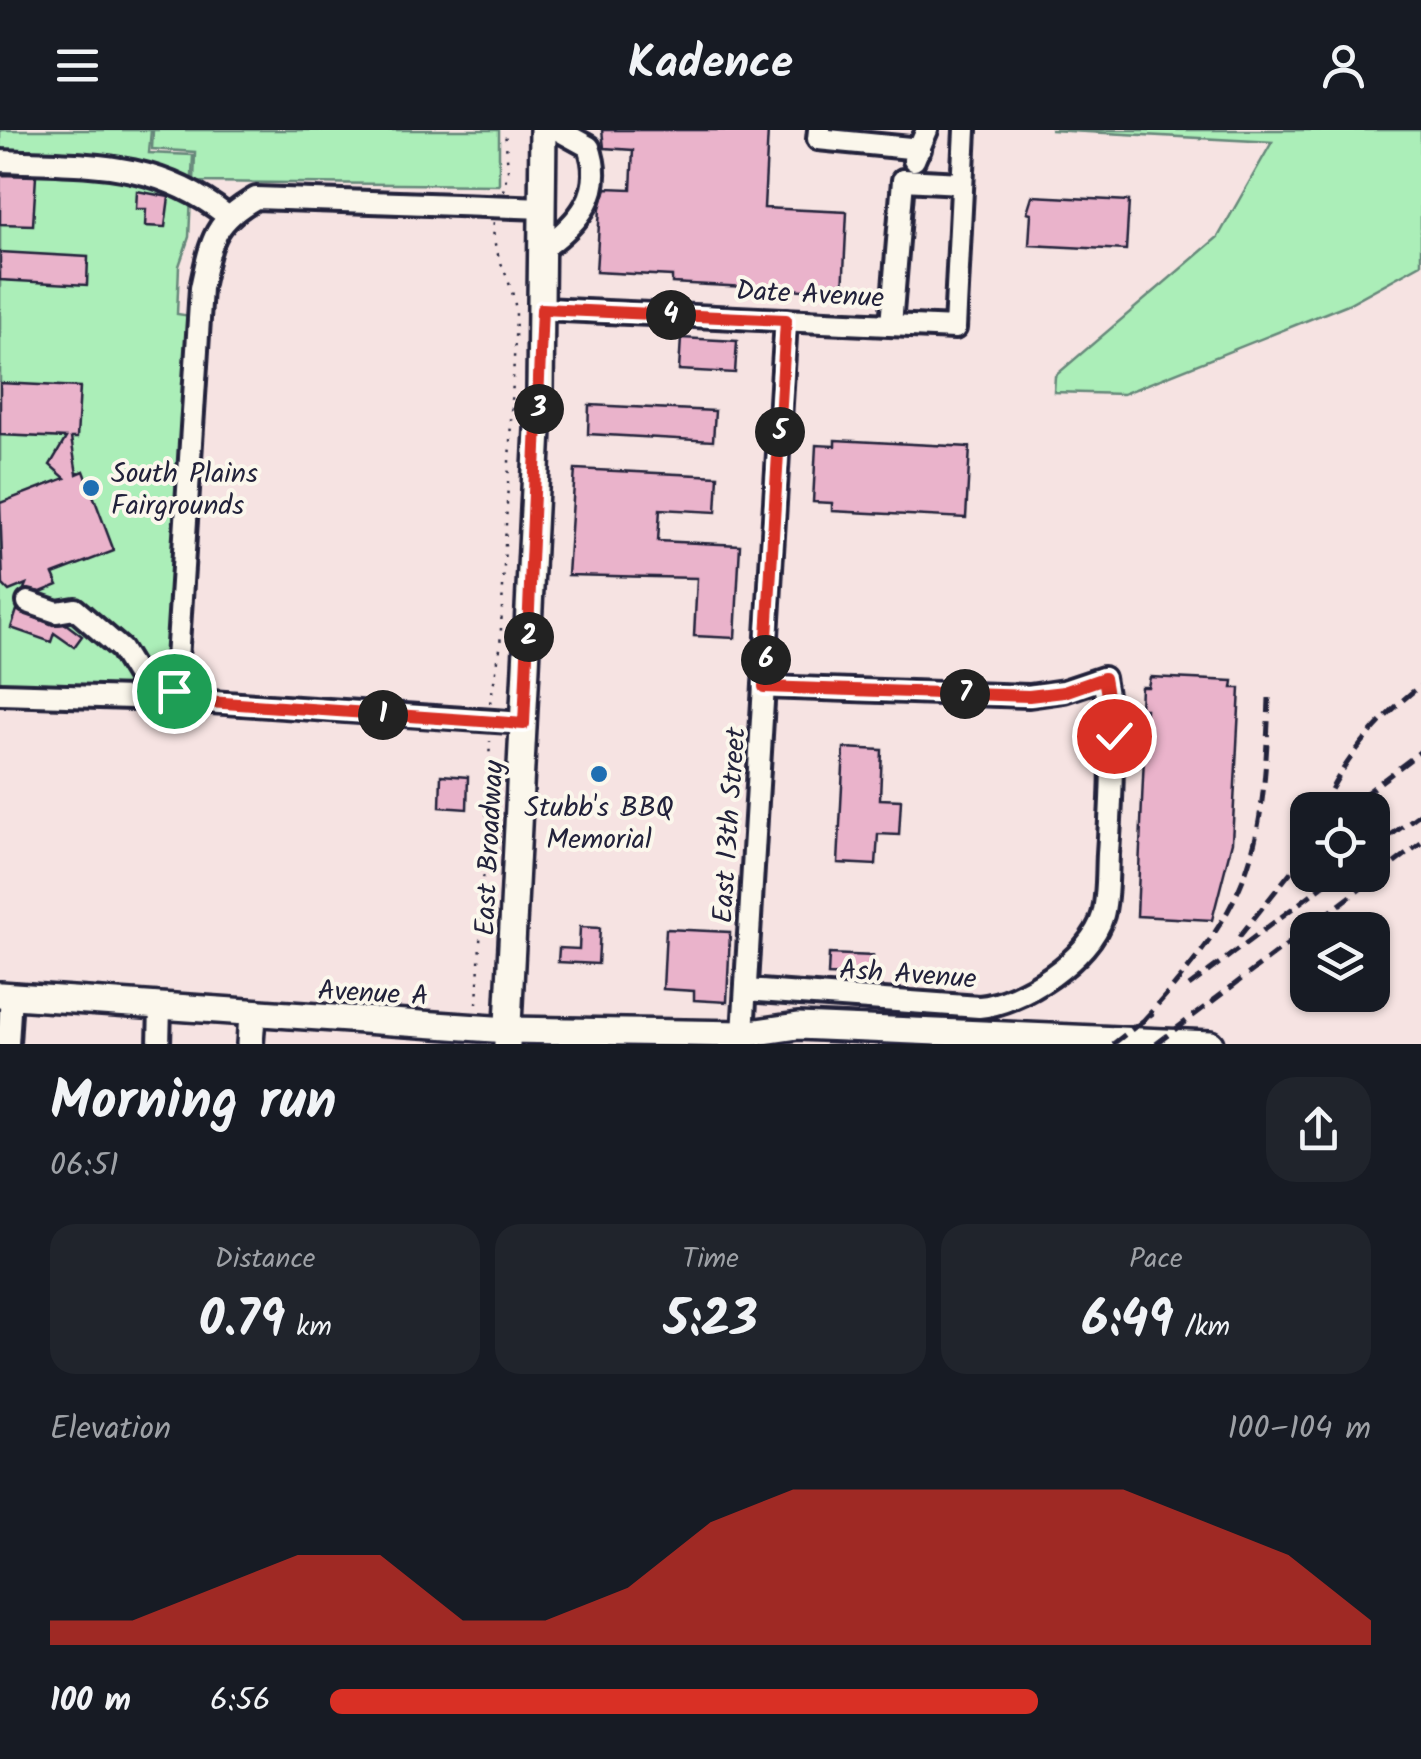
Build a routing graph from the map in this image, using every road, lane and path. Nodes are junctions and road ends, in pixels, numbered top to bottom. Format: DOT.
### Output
graph roads {
  1 [pos="504,130"];
  2 [pos="543,130"];
  3 [pos="558,130"];
  4 [pos="965,130"];
  5 [pos="815,133"];
  6 [pos="924,140"];
  7 [pos="0,161"];
  8 [pos="903,180"];
  9 [pos="962,183"];
  10 [pos="498,206"];
  11 [pos="544,208"];
  12 [pos="226,215"];
  13 [pos="544,248"];
  14 [pos="542,309"];
  15 [pos="786,320"];
  16 [pos="891,324"];
  17 [pos="28,602"];
  18 [pos="764,687"];
  19 [pos="0,694"];
  20 [pos="166,699"];
  21 [pos="490,722"];
  22 [pos="524,724"];
  23 [pos="746,990"];
  24 [pos="5,995"];
  25 [pos="477,1004"];
  26 [pos="160,1007"];
  27 [pos="252,1016"];
  28 [pos="743,1034"];
  29 [pos="508,1037"];
  30 [pos="8,1044"];
  31 [pos="159,1044"];
  32 [pos="250,1044"];
  33 [pos="779,1044"];
  34 [pos="1210,1044"];
  1 -- 10 [label="path"];
  2 -- 11 [label="main road, East Broadway"];
  3 -- 13 [label="street"];
  4 -- 9 [label="street"];
  5 -- 6 [label="street"];
  6 -- 8 [label="street"];
  7 -- 12 [label="street"];
  8 -- 9 [label="street"];
  8 -- 16 [label="street"];
  9 -- 16 [label="street, Date Avenue"];
  10 -- 11 [label="street"];
  10 -- 12 [label="street"];
  10 -- 21 [label="path"];
  11 -- 13 [label="main road, East Broadway"];
  12 -- 20 [label="street"];
  13 -- 14 [label="main road, East Broadway"];
  14 -- 15 [label="street, Date Avenue"];
  14 -- 22 [label="main road, East Broadway"];
  15 -- 16 [label="street, Date Avenue"];
  15 -- 18 [label="street, East 13th Street"];
  17 -- 20 [label="street"];
  18 -- 23 [label="street, East 13th Street"];
  18 -- 23 [label="street, Ash Avenue"];
  19 -- 20 [label="street"];
  20 -- 21 [label="street"];
  21 -- 22 [label="street"];
  21 -- 25 [label="path"];
  22 -- 29 [label="main road, East Broadway"];
  23 -- 28 [label="street, East 13th Street"];
  24 -- 26 [label="main road, Avenue A"];
  24 -- 30 [label="street"];
  26 -- 27 [label="main road, Avenue A"];
  26 -- 31 [label="street"];
  27 -- 29 [label="main road, Avenue A"];
  27 -- 32 [label="main road"];
  28 -- 29 [label="main road, Avenue A"];
  28 -- 33 [label="main road, Avenue A"];
  28 -- 34 [label="main road, Avenue A"];
}
